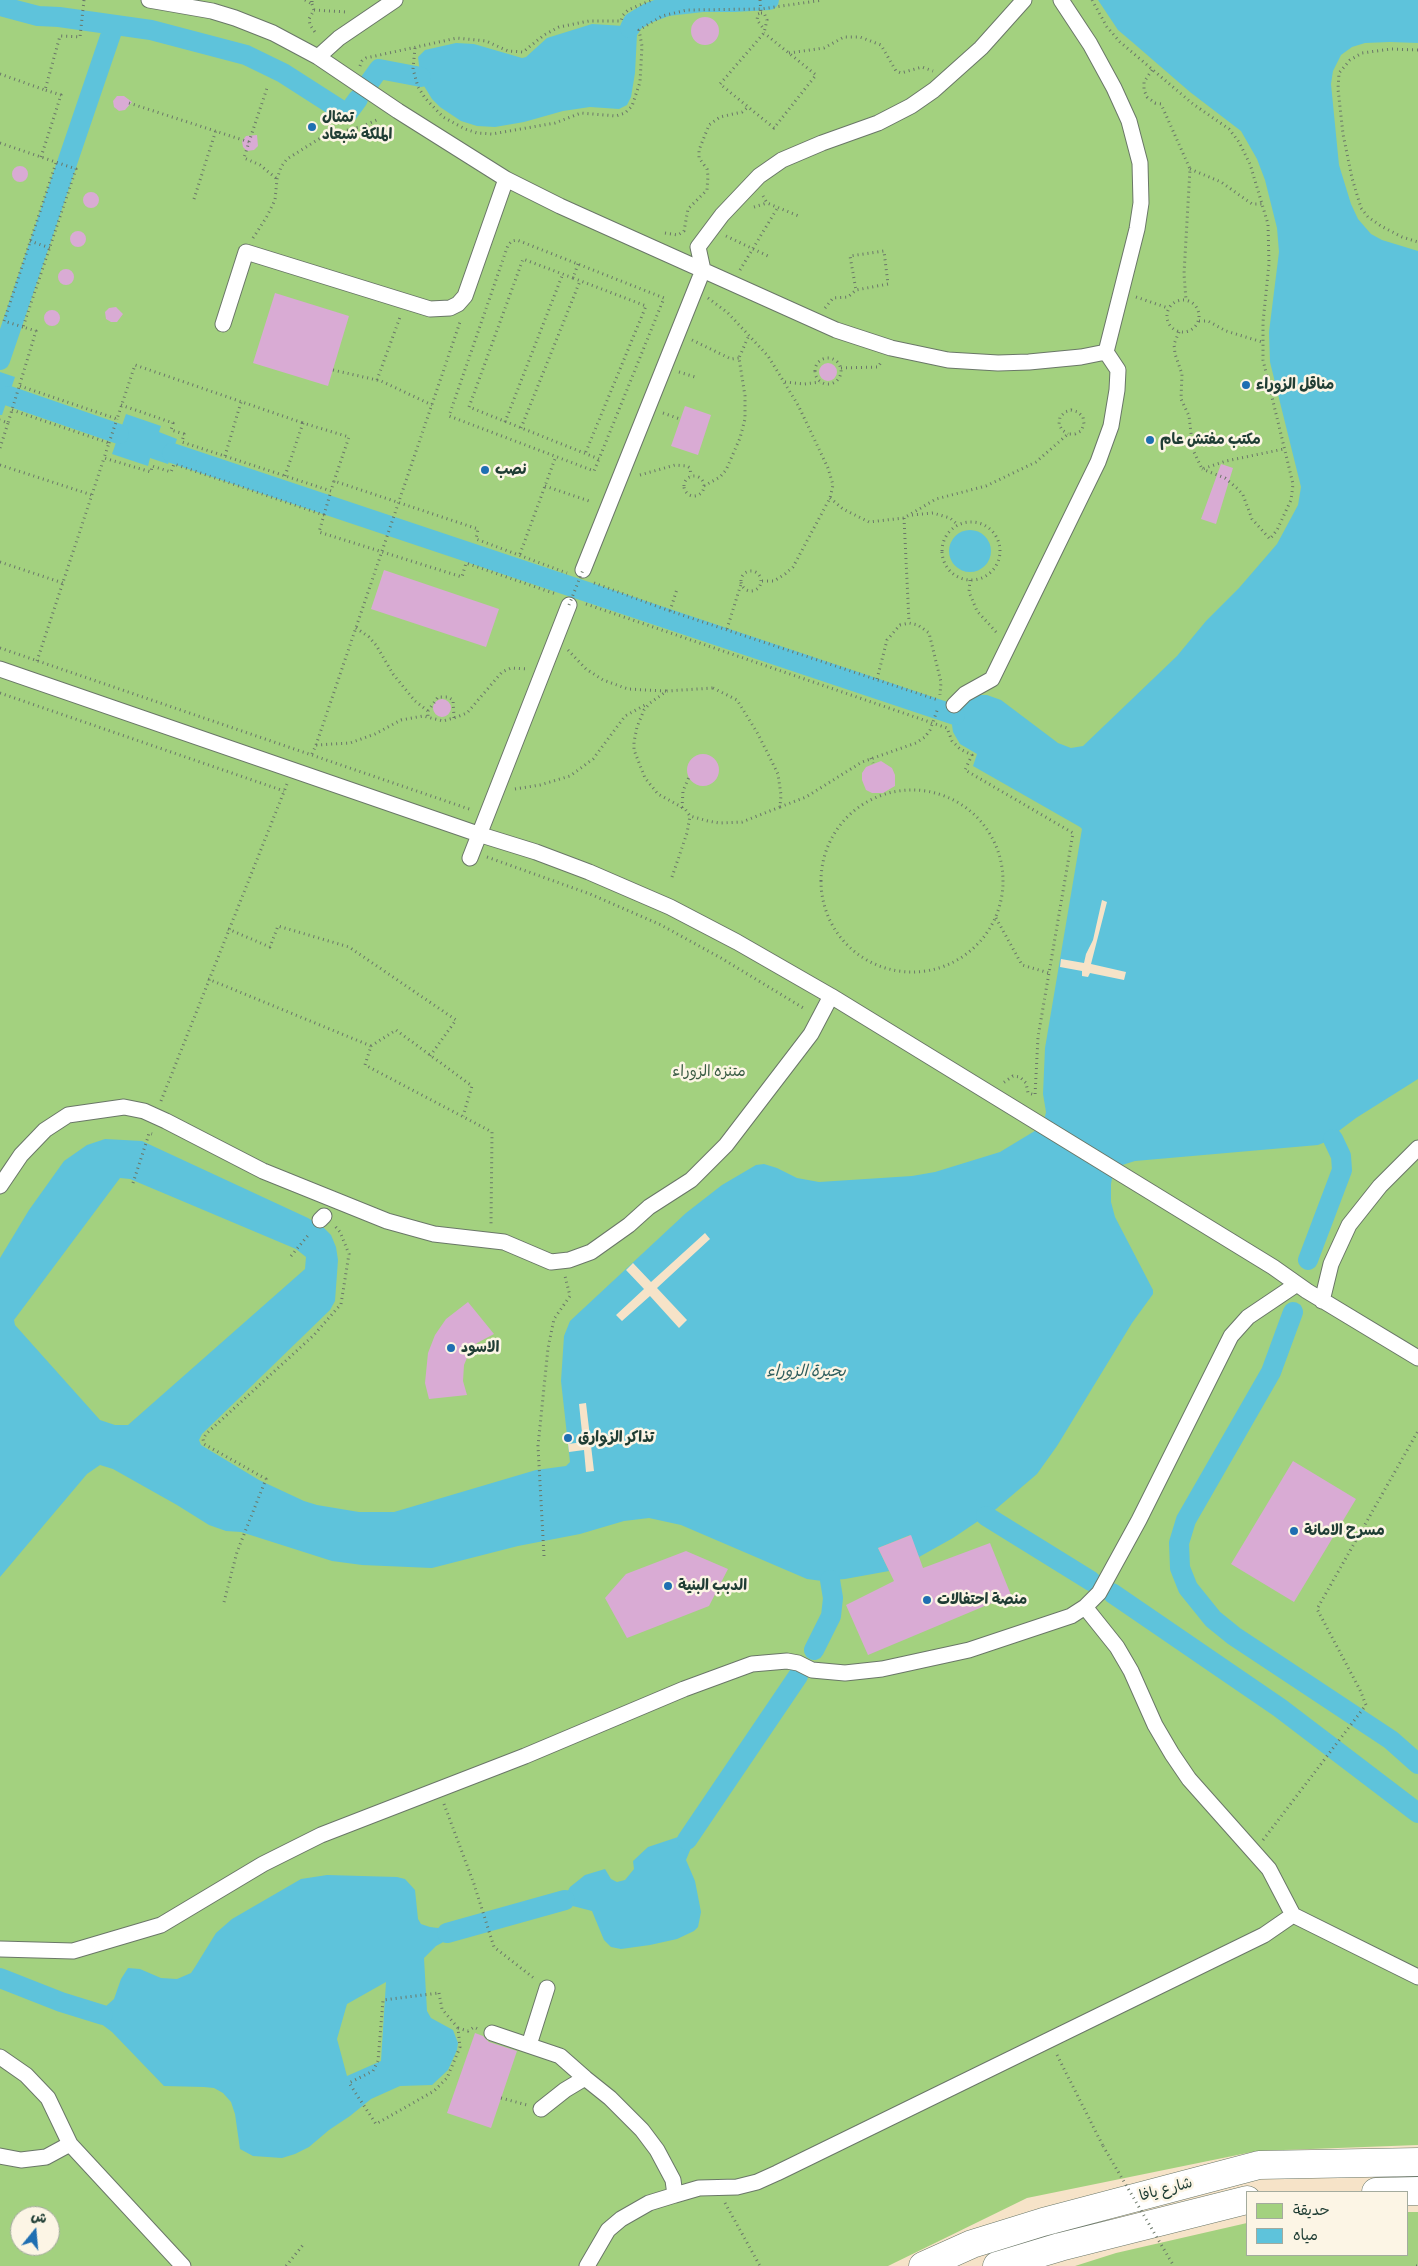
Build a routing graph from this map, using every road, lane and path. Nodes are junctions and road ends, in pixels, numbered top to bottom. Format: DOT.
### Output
graph roads {
  1 [pos="84,0"];
  2 [pos="149,0"];
  3 [pos="305,0"];
  4 [pos="395,0"];
  5 [pos="652,0"];
  6 [pos="760,0"];
  7 [pos="823,0"];
  8 [pos="1024,0"];
  9 [pos="1061,0"];
  10 [pos="1092,0"];
  11 [pos="312,2"];
  12 [pos="314,10"];
  13 [pos="761,10"];
  14 [pos="363,21"];
  15 [pos="763,28"];
  16 [pos="764,33"];
  17 [pos="330,46"];
  18 [pos="415,48"];
  19 [pos="1418,50"];
  20 [pos="789,53"];
  21 [pos="318,57"];
  22 [pos="1152,70"];
  23 [pos="0,74"];
  24 [pos="944,82"];
  25 [pos="357,84"];
  26 [pos="268,85"];
  27 [pos="45,90"];
  28 [pos="130,103"];
  29 [pos="748,107"];
  30 [pos="398,111"];
  31 [pos="216,130"];
  32 [pos="249,142"];
  33 [pos="0,143"];
  34 [pos="41,157"];
  35 [pos="58,163"];
  36 [pos="1190,169"];
  37 [pos="277,179"];
  38 [pos="506,179"];
  39 [pos="194,199"];
  40 [pos="767,203"];
  41 [pos="1262,204"];
  42 [pos="778,207"];
  43 [pos="801,217"];
  44 [pos="711,229"];
  45 [pos="659,231"];
  46 [pos="31,241"];
  47 [pos="1418,242"];
  48 [pos="48,247"];
  49 [pos="752,249"];
  50 [pos="246,252"];
  51 [pos="768,256"];
  52 [pos="578,264"];
  53 [pos="703,270"];
  54 [pos="562,276"];
  55 [pos="573,278"];
  56 [pos="580,281"];
  57 [pos="732,284"];
  58 [pos="695,290"];
  59 [pos="856,290"];
  60 [pos="1121,292"];
  61 [pos="465,296"];
  62 [pos="1186,300"];
  63 [pos="405,301"];
  64 [pos="1168,308"];
  65 [pos="1199,321"];
  66 [pos="819,322"];
  67 [pos="223,324"];
  68 [pos="21,327"];
  69 [pos="1179,332"];
  70 [pos="749,334"];
  71 [pos="677,336"];
  72 [pos="1262,342"];
  73 [pos="890,348"];
  74 [pos="1106,352"];
  75 [pos="739,358"];
  76 [pos="841,368"];
  77 [pos="332,370"];
  78 [pos="377,380"];
  79 [pos="784,382"];
  80 [pos="820,382"];
  81 [pos="20,386"];
  82 [pos="241,402"];
  83 [pos="122,405"];
  84 [pos="432,405"];
  85 [pos="13,408"];
  86 [pos="117,419"];
  87 [pos="0,420"];
  88 [pos="506,422"];
  89 [pos="8,423"];
  90 [pos="304,423"];
  91 [pos="521,428"];
  92 [pos="1068,434"];
  93 [pos="109,443"];
  94 [pos="0,448"];
  95 [pos="1284,449"];
  96 [pos="585,454"];
  97 [pos="225,456"];
  98 [pos="556,456"];
  99 [pos="104,458"];
  100 [pos="599,459"];
  101 [pos="0,466"];
  102 [pos="1202,470"];
  103 [pos="285,476"];
  104 [pos="691,476"];
  105 [pos="334,481"];
  106 [pos="618,482"];
  107 [pos="545,486"];
  108 [pos="704,486"];
  109 [pos="331,492"];
  110 [pos="92,495"];
  111 [pos="830,498"];
  112 [pos="398,503"];
  113 [pos="608,508"];
  114 [pos="324,514"];
  115 [pos="911,515"];
  116 [pos="904,518"];
  117 [pos="958,526"];
  118 [pos="382,552"];
  119 [pos="520,554"];
  120 [pos="0,562"];
  121 [pos="583,570"];
  122 [pos="970,580"];
  123 [pos="761,581"];
  124 [pos="63,583"];
  125 [pos="742,584"];
  126 [pos="677,589"];
  127 [pos="571,602"];
  128 [pos="670,611"];
  129 [pos="909,623"];
  130 [pos="356,628"];
  131 [pos="727,629"];
  132 [pos="557,638"];
  133 [pos="1010,640"];
  134 [pos="0,648"];
  135 [pos="38,661"];
  136 [pos="0,668"];
  137 [pos="543,673"];
  138 [pos="877,679"];
  139 [pos="667,691"];
  140 [pos="0,693"];
  141 [pos="650,703"];
  142 [pos="939,705"];
  143 [pos="954,705"];
  144 [pos="428,711"];
  145 [pos="428,716"];
  146 [pos="454,718"];
  147 [pos="932,723"];
  148 [pos="316,745"];
  149 [pos="312,754"];
  150 [pos="871,758"];
  151 [pos="873,763"];
  152 [pos="293,769"];
  153 [pos="689,778"];
  154 [pos="499,784"];
  155 [pos="284,790"];
  156 [pos="780,807"];
  157 [pos="682,808"];
  158 [pos="486,815"];
  159 [pos="690,816"];
  160 [pos="478,834"];
  161 [pos="471,855"];
  162 [pos="672,877"];
  163 [pos="996,917"];
  164 [pos="228,929"];
  165 [pos="1049,973"];
  166 [pos="208,979"];
  167 [pos="831,996"];
  168 [pos="820,1019"];
  169 [pos="371,1046"];
  170 [pos="430,1056"];
  171 [pos="994,1096"];
  172 [pos="155,1116"];
  173 [pos="463,1116"];
  174 [pos="149,1133"];
  175 [pos="155,1135"];
  176 [pos="1418,1148"];
  177 [pos="133,1183"];
  178 [pos="0,1186"];
  179 [pos="491,1239"];
  180 [pos="291,1256"];
  181 [pos="562,1261"];
  182 [pos="1297,1284"];
  183 [pos="1322,1301"];
  184 [pos="1418,1358"];
  185 [pos="1418,1430"];
  186 [pos="544,1556"];
  187 [pos="224,1602"];
  188 [pos="1085,1607"];
  189 [pos="439,1789"];
  190 [pos="1254,1852"];
  191 [pos="1293,1915"];
  192 [pos="0,1949"];
  193 [pos="1418,1977"];
  194 [pos="547,1988"];
  195 [pos="492,2033"];
  196 [pos="1050,2041"];
  197 [pos="529,2046"];
  198 [pos="0,2057"];
  199 [pos="586,2078"];
  200 [pos="348,2083"];
  201 [pos="501,2098"];
  202 [pos="541,2109"];
  203 [pos="70,2144"];
  204 [pos="0,2156"];
  205 [pos="1418,2162"];
  206 [pos="717,2187"];
  207 [pos="1418,2190"];
  208 [pos="1397,2191"];
  209 [pos="675,2195"];
  210 [pos="1246,2200"];
  211 [pos="303,2245"];
  212 [pos="183,2266"];
  213 [pos="286,2266"];
  214 [pos="587,2266"];
  215 [pos="760,2266"];
  216 [pos="923,2266"];
  217 [pos="997,2266"];
  218 [pos="1174,2266"];
  1 -- 27 [label="path"];
  2 -- 21 [label="street"];
  3 -- 11 [label="path"];
  4 -- 14 [label="street"];
  5 -- 18 [label="path"];
  6 -- 13 [label="path"];
  7 -- 13 [label="path"];
  8 -- 24 [label="street"];
  9 -- 60 [label="street"];
  10 -- 22 [label="path"];
  11 -- 12 [label="path"];
  12 -- 14 [label="path"];
  12 -- 17 [label="path"];
  13 -- 15 [label="path"];
  13 -- 15 [label="path"];
  13 -- 18 [label="path"];
  14 -- 17 [label="street"];
  15 -- 16 [label="path"];
  16 -- 20 [label="path"];
  16 -- 29 [label="path"];
  17 -- 21 [label="street"];
  18 -- 25 [label="path"];
  19 -- 47 [label="path"];
  20 -- 24 [label="path"];
  20 -- 29 [label="path"];
  21 -- 25 [label="street"];
  22 -- 36 [label="path"];
  22 -- 41 [label="path"];
  23 -- 27 [label="path"];
  24 -- 44 [label="street"];
  25 -- 30 [label="street"];
  26 -- 32 [label="path"];
  27 -- 34 [label="path"];
  28 -- 31 [label="path"];
  29 -- 45 [label="path"];
  30 -- 37 [label="path"];
  30 -- 38 [label="street"];
  31 -- 32 [label="path"];
  31 -- 39 [label="path"];
  32 -- 37 [label="path"];
  33 -- 34 [label="path"];
  34 -- 35 [label="path"];
  35 -- 46 [label="path"];
  35 -- 48 [label="path"];
  36 -- 41 [label="path"];
  36 -- 62 [label="path"];
  37 -- 50 [label="path"];
  38 -- 53 [label="street"];
  38 -- 61 [label="street"];
  40 -- 42 [label="path"];
  41 -- 72 [label="path"];
  42 -- 43 [label="path"];
  42 -- 49 [label="path"];
  44 -- 49 [label="path"];
  44 -- 53 [label="street"];
  46 -- 48 [label="path"];
  46 -- 68 [label="path"];
  48 -- 68 [label="path"];
  49 -- 51 [label="path"];
  49 -- 57 [label="path"];
  50 -- 63 [label="street"];
  50 -- 67 [label="street"];
  52 -- 55 [label="path"];
  52 -- 98 [label="path"];
  52 -- 100 [label="path"];
  53 -- 57 [label="street"];
  53 -- 58 [label="street"];
  54 -- 88 [label="path"];
  55 -- 56 [label="path"];
  55 -- 88 [label="path"];
  56 -- 91 [label="path"];
  56 -- 96 [label="path"];
  57 -- 66 [label="street"];
  58 -- 70 [label="path"];
  58 -- 71 [label="street"];
  59 -- 59 [label="path"];
  59 -- 66 [label="path"];
  60 -- 64 [label="path"];
  60 -- 74 [label="street"];
  61 -- 63 [label="street"];
  61 -- 84 [label="path"];
  62 -- 64 [label="path"];
  62 -- 65 [label="path"];
  63 -- 78 [label="path"];
  64 -- 69 [label="path"];
  65 -- 69 [label="path"];
  65 -- 72 [label="path"];
  66 -- 73 [label="street"];
  68 -- 81 [label="path"];
  69 -- 102 [label="path"];
  70 -- 75 [label="path"];
  70 -- 79 [label="path"];
  71 -- 75 [label="path"];
  71 -- 106 [label="street"];
  72 -- 95 [label="path"];
  73 -- 74 [label="street"];
  73 -- 76 [label="path"];
  74 -- 133 [label="street"];
  75 -- 108 [label="path"];
  76 -- 80 [label="path"];
  76 -- 80 [label="path"];
  77 -- 78 [label="path"];
  78 -- 84 [label="path"];
  79 -- 80 [label="path"];
  79 -- 111 [label="path"];
  81 -- 85 [label="path"];
  81 -- 86 [label="path"];
  82 -- 83 [label="path"];
  82 -- 90 [label="path"];
  82 -- 97 [label="path"];
  83 -- 86 [label="path"];
  83 -- 97 [label="path"];
  84 -- 112 [label="path"];
  85 -- 89 [label="path"];
  85 -- 93 [label="path"];
  86 -- 93 [label="path"];
  87 -- 89 [label="path"];
  88 -- 91 [label="path"];
  89 -- 94 [label="path"];
  90 -- 103 [label="path"];
  90 -- 105 [label="path"];
  91 -- 96 [label="path"];
  92 -- 92 [label="path"];
  92 -- 115 [label="path"];
  93 -- 99 [label="path"];
  95 -- 102 [label="path"];
  95 -- 102 [label="path"];
  96 -- 100 [label="path"];
  97 -- 103 [label="path"];
  98 -- 100 [label="path"];
  98 -- 107 [label="path"];
  99 -- 110 [label="path"];
  99 -- 114 [label="path"];
  101 -- 110 [label="path"];
  103 -- 109 [label="path"];
  104 -- 106 [label="path"];
  104 -- 108 [label="path"];
  104 -- 108 [label="path"];
  105 -- 109 [label="path"];
  105 -- 112 [label="path"];
  106 -- 113 [label="street"];
  107 -- 113 [label="path"];
  107 -- 119 [label="path"];
  109 -- 114 [label="path"];
  110 -- 124 [label="path"];
  111 -- 116 [label="path"];
  111 -- 123 [label="path"];
  112 -- 118 [label="path"];
  112 -- 119 [label="path"];
  113 -- 121 [label="street"];
  114 -- 118 [label="path"];
  115 -- 116 [label="path"];
  115 -- 117 [label="path"];
  116 -- 129 [label="path"];
  117 -- 122 [label="path"];
  117 -- 122 [label="path"];
  118 -- 127 [label="path"];
  118 -- 130 [label="path"];
  119 -- 128 [label="path"];
  120 -- 124 [label="path"];
  121 -- 127 [label="path, bridge"];
  122 -- 133 [label="path"];
  123 -- 125 [label="path"];
  123 -- 125 [label="path"];
  124 -- 135 [label="path"];
  125 -- 131 [label="path"];
  126 -- 128 [label="path"];
  127 -- 132 [label="street"];
  127 -- 147 [label="path"];
  128 -- 131 [label="path"];
  129 -- 138 [label="path"];
  129 -- 138 [label="path"];
  130 -- 144 [label="path"];
  130 -- 148 [label="path"];
  131 -- 138 [label="path"];
  132 -- 137 [label="street"];
  132 -- 139 [label="path"];
  133 -- 143 [label="street"];
  134 -- 135 [label="path"];
  135 -- 149 [label="path"];
  136 -- 152 [label="street"];
  137 -- 146 [label="path"];
  137 -- 154 [label="street"];
  139 -- 141 [label="path"];
  139 -- 156 [label="path"];
  140 -- 155 [label="path"];
  141 -- 154 [label="path"];
  141 -- 157 [label="path"];
  142 -- 147 [label="path"];
  144 -- 145 [label="path"];
  144 -- 146 [label="path"];
  145 -- 146 [label="path"];
  145 -- 148 [label="path"];
  147 -- 150 [label="path"];
  147 -- 165 [label="path"];
  148 -- 149 [label="path"];
  149 -- 158 [label="path"];
  150 -- 151 [label="path"];
  150 -- 156 [label="path"];
  152 -- 155 [label="path"];
  152 -- 160 [label="street"];
  153 -- 157 [label="path"];
  154 -- 158 [label="street"];
  155 -- 164 [label="path"];
  156 -- 159 [label="path"];
  157 -- 159 [label="path"];
  158 -- 160 [label="street"];
  159 -- 162 [label="path"];
  160 -- 161 [label="street"];
  160 -- 167 [label="street"];
  161 -- 168 [label="path"];
  163 -- 163 [label="path"];
  163 -- 165 [label="path"];
  164 -- 166 [label="path"];
  164 -- 170 [label="path"];
  165 -- 171 [label="path"];
  166 -- 169 [label="path"];
  166 -- 172 [label="path"];
  167 -- 168 [label="street"];
  167 -- 171 [label="street"];
  168 -- 181 [label="street"];
  169 -- 170 [label="path"];
  169 -- 173 [label="path"];
  170 -- 173 [label="path"];
  171 -- 182 [label="street"];
  172 -- 174 [label="path"];
  172 -- 178 [label="street"];
  172 -- 179 [label="street"];
  173 -- 179 [label="path"];
  174 -- 175 [label="path"];
  174 -- 177 [label="path"];
  176 -- 183 [label="street"];
  179 -- 181 [label="street"];
  180 -- 187 [label="path"];
  181 -- 186 [label="path"];
  182 -- 183 [label="street"];
  182 -- 188 [label="street"];
  183 -- 184 [label="street"];
  185 -- 190 [label="path"];
  188 -- 189 [label="street"];
  188 -- 190 [label="street"];
  189 -- 192 [label="street"];
  189 -- 194 [label="path"];
  190 -- 191 [label="street"];
  191 -- 193 [label="street"];
  191 -- 196 [label="street"];
  194 -- 197 [label="street"];
  195 -- 197 [label="street"];
  196 -- 206 [label="street"];
  196 -- 218 [label="path, bridge"];
  197 -- 199 [label="street"];
  198 -- 203 [label="street"];
  199 -- 202 [label="street"];
  199 -- 209 [label="street"];
  200 -- 200 [label="path"];
  201 -- 202 [label="path"];
  203 -- 204 [label="street"];
  203 -- 212 [label="street"];
  205 -- 216 [label="highway, شارع يافا"];
  206 -- 209 [label="street"];
  206 -- 215 [label="path"];
  207 -- 208 [label="highway"];
  209 -- 214 [label="street"];
  210 -- 217 [label="highway, شارع يافا"];
  211 -- 213 [label="path"];
}
